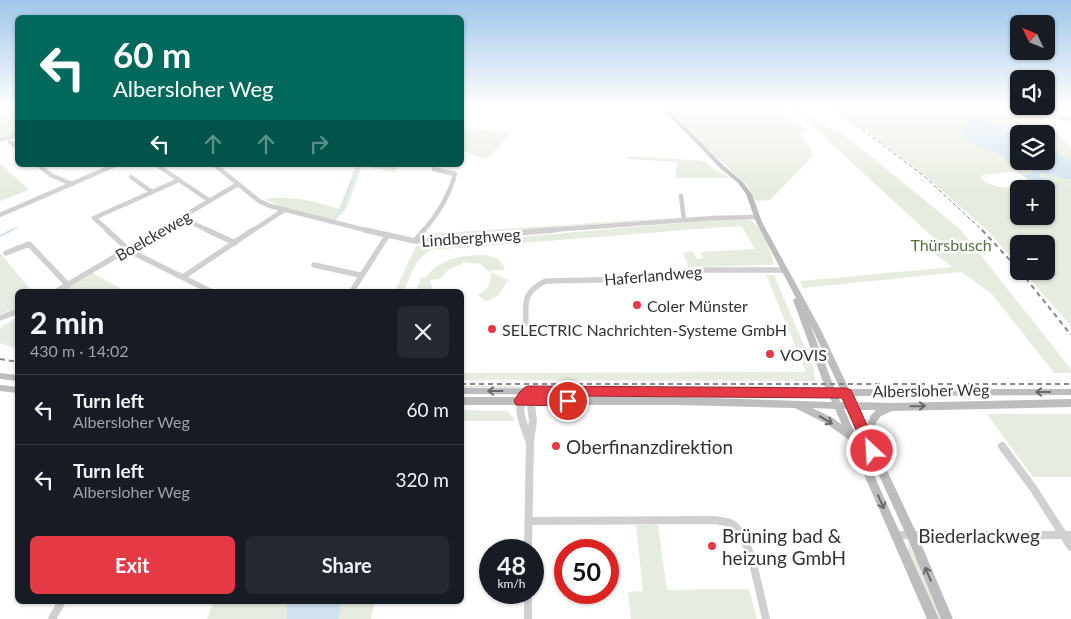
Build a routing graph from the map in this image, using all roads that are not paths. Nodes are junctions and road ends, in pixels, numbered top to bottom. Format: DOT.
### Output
graph roads {
  1 [pos="15,135"];
  2 [pos="690,135"];
  3 [pos="0,140"];
  4 [pos="10,142"];
  5 [pos="15,146"];
  6 [pos="41,167"];
  7 [pos="110,167"];
  8 [pos="160,167"];
  9 [pos="217,167"];
  10 [pos="434,169"];
  11 [pos="131,176"];
  12 [pos="179,180"];
  13 [pos="72,184"];
  14 [pos="238,184"];
  15 [pos="152,192"];
  16 [pos="681,196"];
  17 [pos="210,201"];
  18 [pos="284,210"];
  19 [pos="0,214"];
  20 [pos="757,217"];
  21 [pos="182,218"];
  22 [pos="684,220"];
  23 [pos="387,236"];
  24 [pos="415,241"];
  25 [pos="234,243"];
  26 [pos="128,249"];
  27 [pos="6,254"];
  28 [pos="314,265"];
  29 [pos="784,270"];
  30 [pos="360,276"];
  31 [pos="183,277"];
  32 [pos="68,285"];
  33 [pos="61,289"];
  34 [pos="206,289"];
  35 [pos="353,289"];
  36 [pos="796,293"];
  37 [pos="15,312"];
  38 [pos="0,318"];
  39 [pos="526,322"];
  40 [pos="0,376"];
  41 [pos="15,378"];
  42 [pos="0,388"];
  43 [pos="15,390"];
  44 [pos="464,391"];
  45 [pos="528,391"];
  46 [pos="1071,392"];
  47 [pos="832,393"];
  48 [pos="846,393"];
  49 [pos="464,401"];
  50 [pos="521,401"];
  51 [pos="532,401"];
  52 [pos="1071,403"];
  53 [pos="794,404"];
  54 [pos="837,405"];
  55 [pos="851,406"];
  56 [pos="892,407"];
  57 [pos="530,440"];
  58 [pos="854,442"];
  59 [pos="1002,446"];
  60 [pos="872,451"];
  61 [pos="529,521"];
  62 [pos="895,534"];
  63 [pos="1067,535"];
  64 [pos="912,536"];
  65 [pos="528,539"];
  66 [pos="1071,548"];
  67 [pos="60,604"];
  68 [pos="528,604"];
  69 [pos="52,619"];
  70 [pos="528,619"];
  71 [pos="766,619"];
  72 [pos="933,619"];
  73 [pos="947,619"];
  1 -- 3 [label="street"];
  2 -- 20 [label="main road"];
  4 -- 5 [label="street"];
  6 -- 13 [label="street"];
  7 -- 13 [label="street"];
  8 -- 12 [label="street"];
  9 -- 14 [label="street, Lindberghweg"];
  10 -- 24 [label="street"];
  11 -- 15 [label="street"];
  12 -- 15 [label="street"];
  12 -- 17 [label="street"];
  13 -- 19 [label="street"];
  14 -- 17 [label="street, Boelckeweg"];
  14 -- 18 [label="street, Lindberghweg"];
  15 -- 26 [label="street"];
  16 -- 22 [label="street"];
  17 -- 21 [label="street, Boelckeweg"];
  18 -- 23 [label="street, Lindberghweg"];
  18 -- 25 [label="street"];
  20 -- 22 [label="street, Lindberghweg"];
  20 -- 29 [label="main road"];
  21 -- 25 [label="street"];
  21 -- 26 [label="street, Boelckeweg"];
  22 -- 24 [label="street, Lindberghweg"];
  23 -- 24 [label="street, Lindberghweg"];
  23 -- 30 [label="street"];
  25 -- 31 [label="street"];
  26 -- 31 [label="street"];
  26 -- 32 [label="street, Boelckeweg"];
  27 -- 32 [label="street"];
  28 -- 30 [label="street"];
  29 -- 36 [label="main road"];
  29 -- 39 [label="street, Haferlandweg"];
  30 -- 35 [label="street"];
  31 -- 34 [label="street"];
  32 -- 33 [label="street, Boelckeweg"];
  36 -- 47 [label="main road"];
  36 -- 48 [label="main road"];
  37 -- 38 [label="street"];
  40 -- 41 [label="main road"];
  42 -- 43 [label="main road"];
  45 -- 44 [label="main road, Albersloher Weg, one-way"];
  45 -- 47 [label="main road, Albersloher Weg"];
  45 -- 50 [label="street"];
  45 -- 51 [label="street"];
  46 -- 48 [label="main road, Albersloher Weg, one-way"];
  47 -- 48 [label="main road, Albersloher Weg"];
  47 -- 54 [label="main road"];
  48 -- 55 [label="main road"];
  49 -- 50 [label="main road, Albersloher Weg"];
  50 -- 51 [label="main road, Albersloher Weg"];
  50 -- 57 [label="street"];
  51 -- 53 [label="main road, Albersloher Weg"];
  51 -- 57 [label="street"];
  56 -- 52 [label="main road, Albersloher Weg, one-way"];
  53 -- 54 [label="main road, Albersloher Weg"];
  53 -- 58 [label="main road, one-way"];
  54 -- 55 [label="main road, Albersloher Weg"];
  54 -- 58 [label="main road"];
  55 -- 56 [label="main road, Albersloher Weg"];
  55 -- 60 [label="main road"];
  56 -- 60 [label="main road"];
  57 -- 61 [label="street"];
  58 -- 62 [label="main road, one-way"];
  59 -- 63 [label="street, Biederlackweg"];
  60 -- 64 [label="main road"];
  61 -- 65 [label="street"];
  61 -- 71 [label="street"];
  62 -- 64 [label="street, Biederlackweg"];
  62 -- 72 [label="main road"];
  63 -- 64 [label="street, Biederlackweg"];
  63 -- 66 [label="street, Biederlackweg"];
  73 -- 64 [label="main road, one-way"];
  67 -- 69 [label="street"];
  68 -- 70 [label="street"];
}
